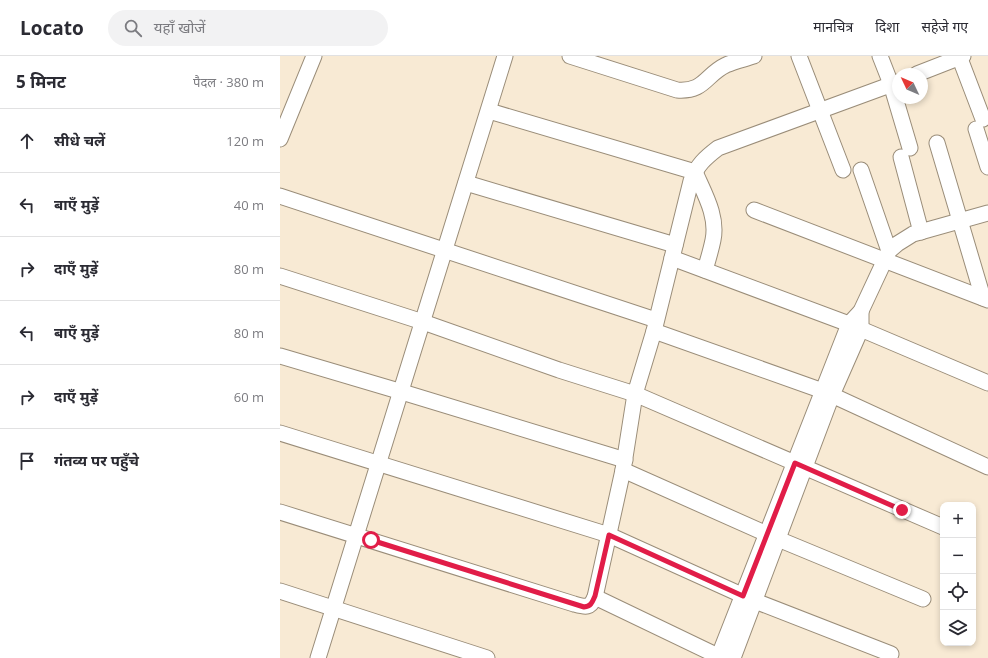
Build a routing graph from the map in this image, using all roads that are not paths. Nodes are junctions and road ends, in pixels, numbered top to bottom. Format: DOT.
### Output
graph roads {
  1 [pos="314,56"];
  2 [pos="505,56"];
  3 [pos="570,56"];
  4 [pos="754,56"];
  5 [pos="799,56"];
  6 [pos="880,56"];
  7 [pos="961,57"];
  8 [pos="928,70"];
  9 [pos="892,79"];
  10 [pos="892,84"];
  11 [pos="898,104"];
  12 [pos="820,110"];
  13 [pos="489,111"];
  14 [pos="284,118"];
  15 [pos="280,139"];
  16 [pos="937,143"];
  17 [pos="988,167"];
  18 [pos="843,170"];
  19 [pos="861,170"];
  20 [pos="694,172"];
  21 [pos="466,183"];
  22 [pos="280,196"];
  23 [pos="754,210"];
  24 [pos="988,213"];
  25 [pos="961,221"];
  26 [pos="921,232"];
  27 [pos="444,250"];
  28 [pos="673,252"];
  29 [pos="887,255"];
  30 [pos="705,270"];
  31 [pos="280,276"];
  32 [pos="986,299"];
  33 [pos="423,322"];
  34 [pos="655,325"];
  35 [pos="855,326"];
  36 [pos="280,356"];
  37 [pos="988,383"];
  38 [pos="402,392"];
  39 [pos="828,393"];
  40 [pos="635,394"];
  41 [pos="280,433"];
  42 [pos="379,463"];
  43 [pos="624,465"];
  44 [pos="800,466"];
  45 [pos="988,467"];
  46 [pos="280,512"];
  47 [pos="940,526"];
  48 [pos="609,535"];
  49 [pos="356,536"];
  50 [pos="773,536"];
  51 [pos="280,591"];
  52 [pos="595,596"];
  53 [pos="749,599"];
  54 [pos="923,599"];
  55 [pos="334,608"];
  56 [pos="891,654"];
  57 [pos="318,658"];
  58 [pos="487,658"];
  59 [pos="723,658"];
  1 -- 14 [label="street"];
  2 -- 13 [label="street"];
  3 -- 4 [label="street"];
  5 -- 12 [label="street"];
  6 -- 9 [label="street"];
  7 -- 8 [label="street"];
  7 -- 17 [label="street"];
  10 -- 12 [label="street"];
  11 -- 26 [label="street"];
  12 -- 18 [label="street"];
  12 -- 20 [label="street"];
  13 -- 20 [label="street"];
  13 -- 21 [label="street"];
  14 -- 15 [label="street"];
  16 -- 25 [label="street"];
  19 -- 29 [label="street"];
  20 -- 28 [label="street"];
  20 -- 30 [label="street"];
  21 -- 27 [label="street"];
  21 -- 28 [label="street"];
  22 -- 27 [label="street"];
  23 -- 29 [label="street"];
  24 -- 25 [label="street"];
  25 -- 26 [label="street"];
  25 -- 32 [label="street"];
  26 -- 29 [label="street"];
  27 -- 33 [label="street"];
  27 -- 34 [label="street"];
  28 -- 30 [label="street"];
  28 -- 34 [label="street"];
  29 -- 32 [label="street"];
  29 -- 35 [label="street"];
  30 -- 35 [label="street"];
  31 -- 33 [label="street"];
  33 -- 38 [label="street"];
  33 -- 40 [label="street"];
  34 -- 39 [label="street"];
  34 -- 40 [label="street"];
  35 -- 37 [label="street"];
  35 -- 39 [label="street"];
  36 -- 38 [label="street"];
  38 -- 42 [label="street"];
  38 -- 43 [label="street"];
  39 -- 44 [label="street"];
  39 -- 45 [label="street"];
  40 -- 43 [label="street"];
  40 -- 44 [label="street"];
  41 -- 42 [label="street"];
  42 -- 48 [label="street"];
  42 -- 49 [label="street"];
  43 -- 48 [label="street"];
  43 -- 50 [label="street"];
  44 -- 47 [label="street"];
  44 -- 50 [label="street"];
  46 -- 49 [label="street"];
  48 -- 52 [label="street"];
  48 -- 53 [label="street"];
  49 -- 52 [label="street"];
  49 -- 55 [label="street"];
  50 -- 53 [label="street"];
  50 -- 54 [label="street"];
  51 -- 55 [label="street"];
  52 -- 59 [label="street"];
  53 -- 56 [label="street"];
  53 -- 59 [label="street"];
  55 -- 57 [label="street"];
  55 -- 58 [label="street"];
}
